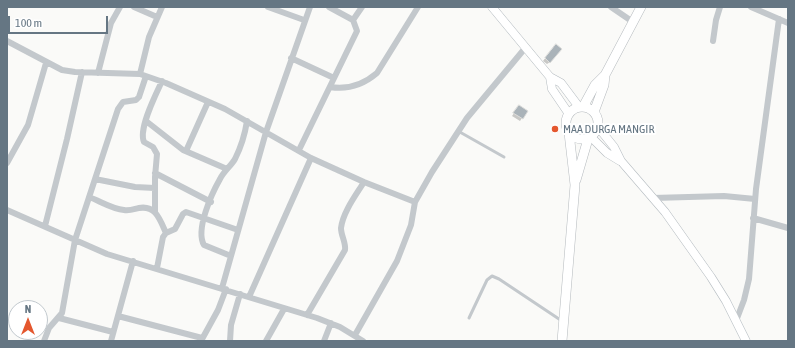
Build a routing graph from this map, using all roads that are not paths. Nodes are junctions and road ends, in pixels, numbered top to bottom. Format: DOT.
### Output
graph roads {
  1 [pos="120,7"];
  2 [pos="134,7"];
  3 [pos="162,7"];
  4 [pos="268,7"];
  5 [pos="310,7"];
  6 [pos="329,7"];
  7 [pos="362,7"];
  8 [pos="418,7"];
  9 [pos="492,7"];
  10 [pos="611,7"];
  11 [pos="641,7"];
  12 [pos="720,7"];
  13 [pos="751,7"];
  14 [pos="157,17"];
  15 [pos="778,19"];
  16 [pos="304,20"];
  17 [pos="353,20"];
  18 [pos="633,22"];
  19 [pos="788,23"];
  20 [pos="7,41"];
  21 [pos="713,41"];
  22 [pos="526,47"];
  23 [pos="291,58"];
  24 [pos="46,63"];
  25 [pos="82,72"];
  26 [pos="98,73"];
  27 [pos="143,75"];
  28 [pos="605,75"];
  29 [pos="550,77"];
  30 [pos="334,78"];
  31 [pos="162,81"];
  32 [pos="330,87"];
  33 [pos="208,102"];
  34 [pos="581,107"];
  35 [pos="594,112"];
  36 [pos="569,114"];
  37 [pos="146,121"];
  38 [pos="247,121"];
  39 [pos="598,127"];
  40 [pos="458,131"];
  41 [pos="266,132"];
  42 [pos="569,133"];
  43 [pos="589,138"];
  44 [pos="300,150"];
  45 [pos="186,151"];
  46 [pos="504,157"];
  47 [pos="311,158"];
  48 [pos="621,161"];
  49 [pos="7,163"];
  50 [pos="227,169"];
  51 [pos="155,173"];
  52 [pos="95,179"];
  53 [pos="364,182"];
  54 [pos="575,185"];
  55 [pos="155,188"];
  56 [pos="89,197"];
  57 [pos="653,198"];
  58 [pos="755,199"];
  59 [pos="211,202"];
  60 [pos="415,202"];
  61 [pos="7,210"];
  62 [pos="155,211"];
  63 [pos="204,217"];
  64 [pos="753,218"];
  65 [pos="45,226"];
  66 [pos="788,228"];
  67 [pos="238,230"];
  68 [pos="166,233"];
  69 [pos="76,240"];
  70 [pos="231,256"];
  71 [pos="133,261"];
  72 [pos="157,268"];
  73 [pos="224,289"];
  74 [pos="240,294"];
  75 [pos="248,297"];
  76 [pos="284,309"];
  77 [pos="307,315"];
  78 [pos="118,316"];
  79 [pos="59,318"];
  80 [pos="469,318"];
  81 [pos="736,321"];
  82 [pos="564,322"];
  83 [pos="331,323"];
  84 [pos="113,332"];
  85 [pos="355,336"];
  86 [pos="202,340"];
  87 [pos="44,341"];
  88 [pos="110,341"];
  89 [pos="230,341"];
  90 [pos="266,341"];
  91 [pos="324,341"];
  92 [pos="363,341"];
  93 [pos="562,341"];
  94 [pos="746,341"];
  1 -- 26 [label="street"];
  2 -- 14 [label="street"];
  3 -- 14 [label="street"];
  4 -- 16 [label="street"];
  5 -- 16 [label="street"];
  6 -- 17 [label="street"];
  7 -- 17 [label="street"];
  8 -- 32 [label="street"];
  9 -- 22 [label="main road"];
  10 -- 18 [label="street"];
  11 -- 18 [label="main road"];
  12 -- 21 [label="street"];
  13 -- 15 [label="street"];
  14 -- 27 [label="street"];
  15 -- 19 [label="street"];
  15 -- 58 [label="street"];
  16 -- 23 [label="street"];
  17 -- 30 [label="street"];
  18 -- 28 [label="main road"];
  20 -- 24 [label="street"];
  22 -- 29 [label="main road"];
  22 -- 40 [label="street"];
  23 -- 30 [label="street"];
  23 -- 41 [label="street"];
  24 -- 25 [label="street"];
  24 -- 49 [label="street"];
  25 -- 26 [label="street"];
  25 -- 65 [label="street"];
  26 -- 27 [label="street"];
  27 -- 31 [label="street"];
  27 -- 52 [label="street"];
  28 -- 34 [label="main road"];
  28 -- 35 [label="main road"];
  29 -- 34 [label="main road"];
  29 -- 36 [label="main road"];
  30 -- 32 [label="street"];
  31 -- 33 [label="street"];
  31 -- 37 [label="street"];
  32 -- 44 [label="street"];
  33 -- 38 [label="street"];
  33 -- 45 [label="street"];
  34 -- 35 [label="main road"];
  34 -- 36 [label="main road"];
  35 -- 39 [label="main road"];
  36 -- 42 [label="main road"];
  37 -- 45 [label="street"];
  37 -- 51 [label="street"];
  38 -- 41 [label="street"];
  38 -- 50 [label="street"];
  39 -- 43 [label="main road"];
  39 -- 48 [label="main road"];
  40 -- 46 [label="lane"];
  40 -- 60 [label="street"];
  41 -- 44 [label="street"];
  41 -- 67 [label="street"];
  42 -- 43 [label="main road"];
  42 -- 54 [label="main road"];
  43 -- 48 [label="main road"];
  43 -- 54 [label="main road"];
  44 -- 47 [label="street"];
  45 -- 50 [label="street"];
  47 -- 53 [label="street"];
  47 -- 75 [label="street"];
  48 -- 57 [label="main road"];
  50 -- 59 [label="street"];
  51 -- 55 [label="street"];
  51 -- 59 [label="street"];
  52 -- 55 [label="street"];
  52 -- 56 [label="street"];
  53 -- 60 [label="street"];
  53 -- 77 [label="street"];
  54 -- 82 [label="main road"];
  55 -- 62 [label="street"];
  56 -- 62 [label="street"];
  56 -- 69 [label="street"];
  57 -- 58 [label="street"];
  57 -- 81 [label="main road"];
  58 -- 64 [label="street"];
  59 -- 63 [label="street"];
  60 -- 85 [label="street"];
  61 -- 65 [label="street"];
  62 -- 68 [label="street"];
  63 -- 67 [label="street"];
  63 -- 68 [label="street"];
  63 -- 70 [label="street"];
  64 -- 66 [label="street"];
  64 -- 81 [label="street"];
  65 -- 69 [label="street"];
  67 -- 70 [label="street"];
  68 -- 72 [label="street"];
  69 -- 71 [label="street"];
  69 -- 79 [label="street"];
  70 -- 73 [label="street"];
  71 -- 72 [label="street"];
  71 -- 78 [label="street"];
  72 -- 73 [label="street"];
  73 -- 74 [label="street"];
  73 -- 86 [label="street"];
  74 -- 75 [label="street"];
  74 -- 89 [label="street"];
  75 -- 76 [label="street"];
  76 -- 77 [label="street"];
  76 -- 90 [label="street"];
  77 -- 83 [label="street"];
  78 -- 84 [label="street"];
  78 -- 86 [label="street"];
  79 -- 84 [label="street"];
  79 -- 87 [label="street"];
  80 -- 82 [label="lane"];
  81 -- 94 [label="main road"];
  82 -- 93 [label="main road"];
  83 -- 85 [label="street"];
  83 -- 91 [label="street"];
  84 -- 88 [label="street"];
  85 -- 92 [label="street"];
}
